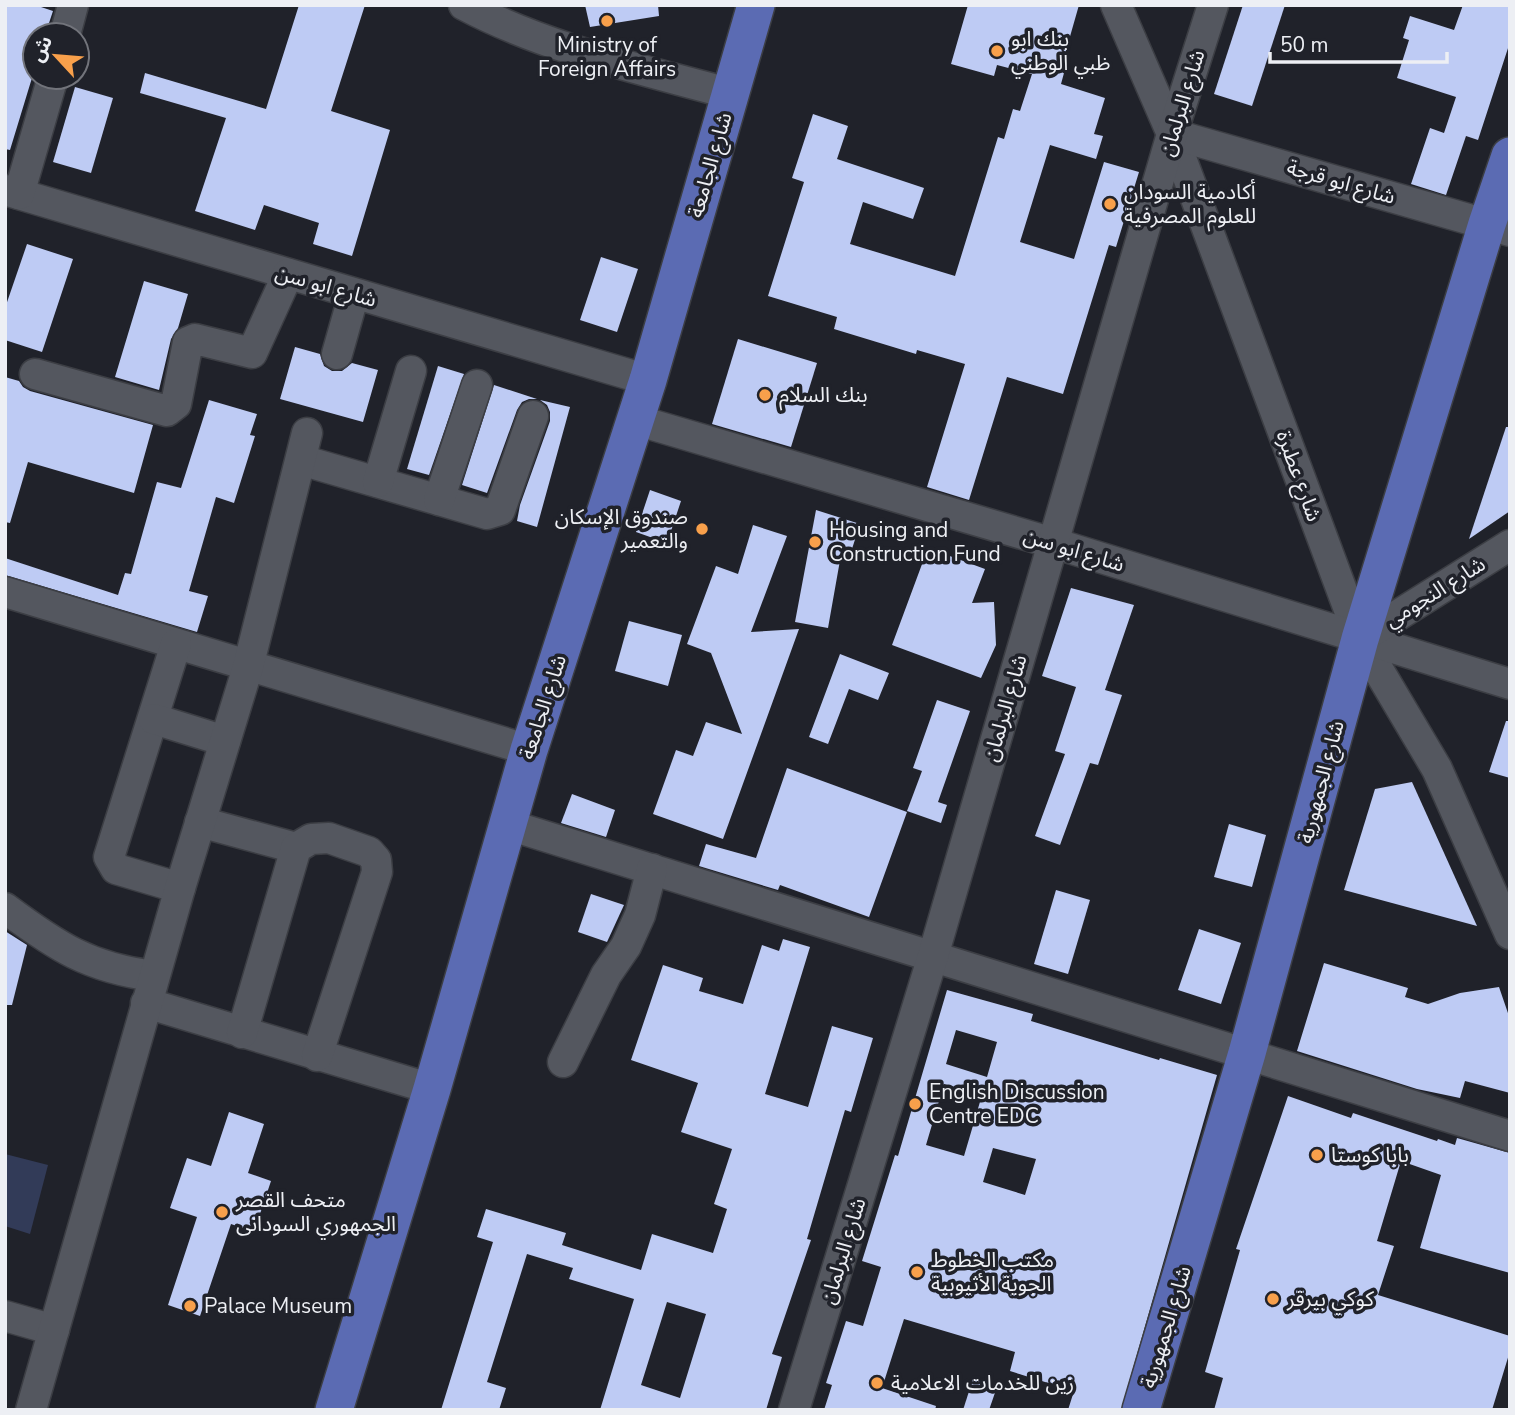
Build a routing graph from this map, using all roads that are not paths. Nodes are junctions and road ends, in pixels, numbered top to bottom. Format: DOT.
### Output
graph roads {
  1 [pos="464,5"];
  2 [pos="756,5"];
  3 [pos="1116,5"];
  4 [pos="1213,5"];
  5 [pos="48,91"];
  6 [pos="731,94"];
  7 [pos="1172,134"];
  8 [pos="1510,156"];
  9 [pos="12,192"];
  10 [pos="1498,228"];
  11 [pos="288,274"];
  12 [pos="354,294"];
  13 [pos="337,354"];
  14 [pos="411,371"];
  15 [pos="35,374"];
  16 [pos="648,380"];
  17 [pos="477,385"];
  18 [pos="533,416"];
  19 [pos="636,420"];
  20 [pos="378,482"];
  21 [pos="439,500"];
  22 [pos="1053,543"];
  23 [pos="1510,545"];
  24 [pos="5,592"];
  25 [pos="1360,639"];
  26 [pos="176,644"];
  27 [pos="248,667"];
  28 [pos="1510,684"];
  29 [pos="154,719"];
  30 [pos="225,741"];
  31 [pos="529,750"];
  32 [pos="200,822"];
  33 [pos="509,825"];
  34 [pos="296,848"];
  35 [pos="652,869"];
  36 [pos="180,888"];
  37 [pos="10,915"];
  38 [pos="1510,934"];
  39 [pos="933,956"];
  40 [pos="150,990"];
  41 [pos="242,1033"];
  42 [pos="1247,1053"];
  43 [pos="317,1056"];
  44 [pos="563,1062"];
  45 [pos="432,1089"];
  46 [pos="1510,1136"];
  47 [pos="5,1316"];
  48 [pos="54,1331"];
  49 [pos="31,1410"];
  50 [pos="334,1410"];
  51 [pos="794,1410"];
  52 [pos="1141,1410"];
  1 -- 6 [label="street"];
  2 -- 6 [label="main road, شارع الجامعة"];
  3 -- 7 [label="street, شارع عطبرة"];
  4 -- 7 [label="street, شارع البرلمان"];
  5 -- 9 [label="street"];
  6 -- 16 [label="main road, شارع الجامعة"];
  7 -- 10 [label="street, شارع ابو قرجة"];
  7 -- 22 [label="street, شارع البرلمان"];
  7 -- 25 [label="street, شارع عطبرة"];
  8 -- 10 [label="main road, شارع الجمهورية"];
  9 -- 11 [label="street, شارع ابو سن"];
  10 -- 25 [label="main road, شارع الجمهورية"];
  11 -- 12 [label="street, شارع ابو سن"];
  11 -- 15 [label="street"];
  12 -- 13 [label="street"];
  12 -- 16 [label="street, شارع ابو سن"];
  14 -- 20 [label="street"];
  16 -- 19 [label="main road, شارع الجامعة"];
  17 -- 21 [label="street"];
  18 -- 21 [label="street"];
  19 -- 22 [label="street, شارع ابو سن"];
  19 -- 31 [label="main road, شارع الجامعة"];
  20 -- 21 [label="street"];
  20 -- 27 [label="street"];
  22 -- 25 [label="street, شارع ابو سن"];
  22 -- 39 [label="street, شارع البرلمان"];
  23 -- 25 [label="street, شارع النجومي"];
  24 -- 26 [label="street"];
  25 -- 28 [label="street, شارع ابو سن"];
  25 -- 38 [label="street, شارع عطبرة"];
  25 -- 42 [label="main road, شارع الجمهورية"];
  26 -- 27 [label="street"];
  26 -- 29 [label="street"];
  27 -- 30 [label="street"];
  27 -- 31 [label="street"];
  29 -- 30 [label="street"];
  29 -- 36 [label="street"];
  30 -- 32 [label="street"];
  31 -- 33 [label="main road, شارع الجامعة"];
  32 -- 34 [label="street"];
  32 -- 36 [label="street"];
  33 -- 35 [label="street"];
  33 -- 45 [label="main road, شارع الجامعة"];
  34 -- 41 [label="street"];
  34 -- 43 [label="street"];
  35 -- 39 [label="street"];
  35 -- 44 [label="street"];
  36 -- 40 [label="street"];
  37 -- 40 [label="street"];
  39 -- 42 [label="street"];
  39 -- 51 [label="street, شارع البرلمان"];
  40 -- 41 [label="street"];
  40 -- 48 [label="street"];
  41 -- 43 [label="street"];
  42 -- 46 [label="street"];
  42 -- 52 [label="main road, شارع الجمهورية"];
  43 -- 45 [label="street"];
  45 -- 50 [label="main road, شارع الجامعة"];
  47 -- 48 [label="street"];
  48 -- 49 [label="street"];
}
